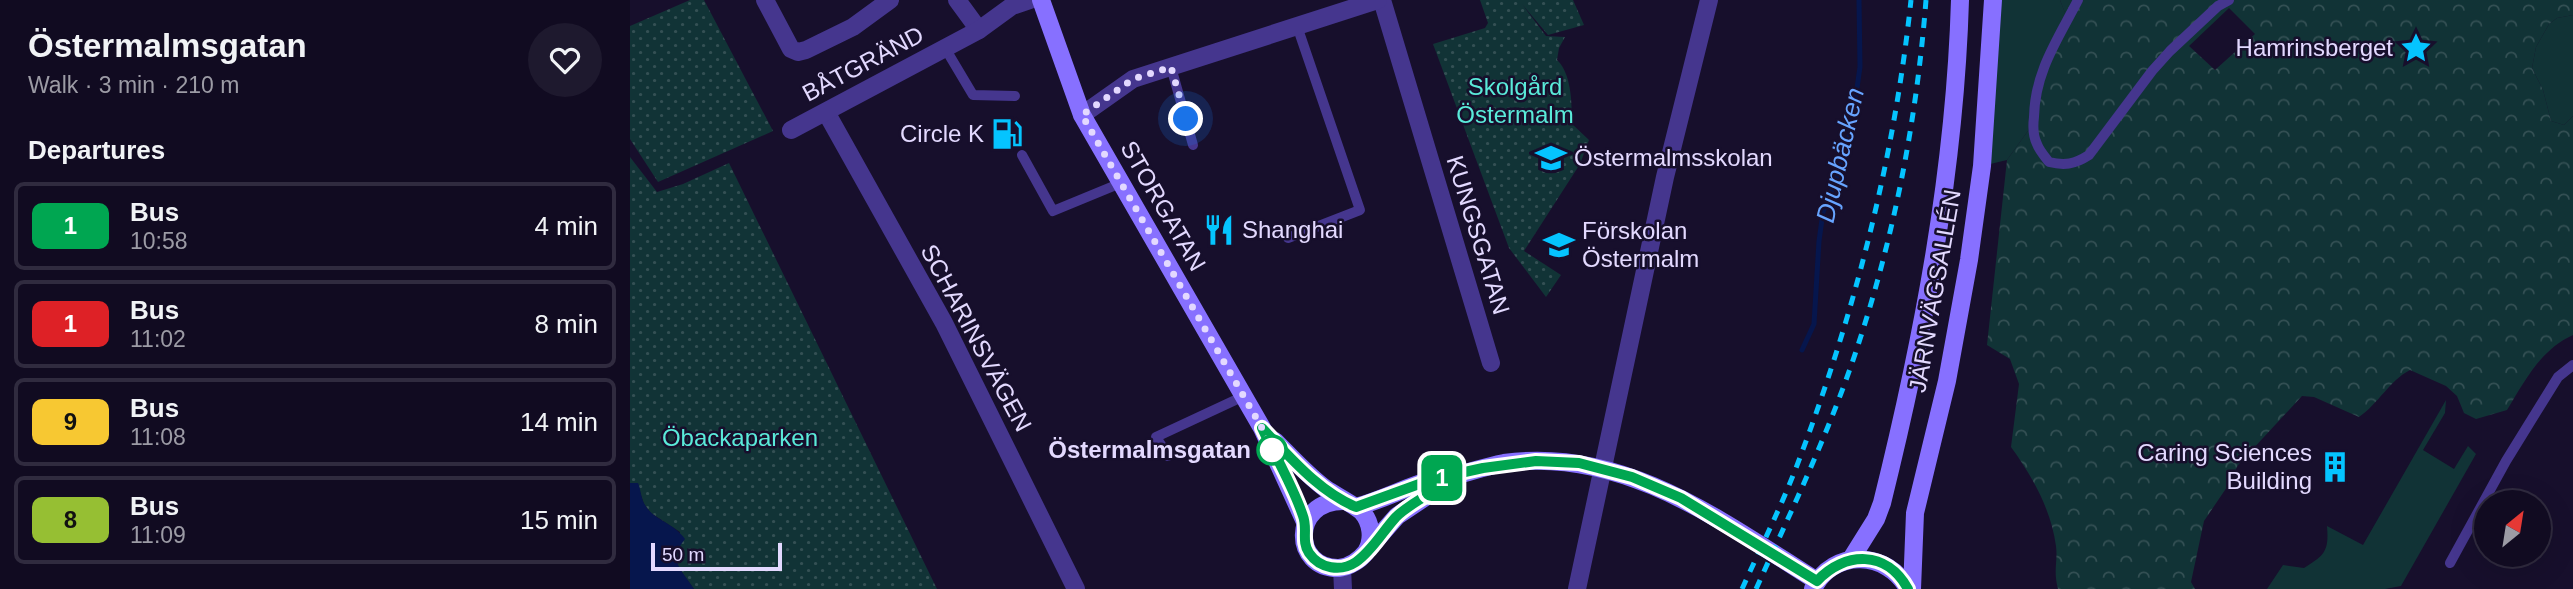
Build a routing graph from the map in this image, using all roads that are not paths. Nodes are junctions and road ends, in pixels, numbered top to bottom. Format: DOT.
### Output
graph roads {
  1 [pos="765,0"];
  2 [pos="890,0"];
  3 [pos="957,0"];
  4 [pos="1030,0"];
  5 [pos="1041,0"];
  6 [pos="1380,0"];
  7 [pos="1709,0"];
  8 [pos="1960,0"];
  9 [pos="1993,0"];
  10 [pos="2001,0"];
  11 [pos="2078,0"];
  12 [pos="2229,0"];
  13 [pos="868,6"];
  14 [pos="1297,26"];
  15 [pos="979,30"];
  16 [pos="1991,44"];
  17 [pos="945,48"];
  18 [pos="1171,67"];
  19 [pos="1015,96"];
  20 [pos="826,112"];
  21 [pos="1082,115"];
  22 [pos="791,130"];
  23 [pos="1193,145"];
  24 [pos="1022,155"];
  25 [pos="1121,183"];
  26 [pos="1288,238"];
  27 [pos="1491,363"];
  28 [pos="2573,365"];
  29 [pos="1244,396"];
  30 [pos="1262,428"];
  31 [pos="1168,456"];
  32 [pos="1456,475"];
  33 [pos="1357,504"];
  34 [pos="1305,522"];
  35 [pos="1366,552"];
  36 [pos="1851,559"];
  37 [pos="2450,563"];
  38 [pos="1342,568"];
  39 [pos="1815,585"];
  40 [pos="1076,589"];
  41 [pos="1343,589"];
  42 [pos="1577,589"];
  43 [pos="1910,589"];
  1 -- 13 [label="street"];
  2 -- 13 [label="street"];
  3 -- 15 [label="street"];
  4 -- 15 [label="street, BÅTGRÄND"];
  5 -- 21 [label="street, STORGATAN"];
  6 -- 14 [label="street"];
  6 -- 27 [label="street, KUNGSGATAN"];
  7 -- 42 [label="street"];
  8 -- 36 [label="street, JÄRNVÄGSALLÉN"];
  9 -- 16 [label="street, JÄRNVÄGSALLÉN"];
  10 -- 16 [label="street"];
  11 -- 12 [label="lane"];
  14 -- 18 [label="street"];
  14 -- 26 [label="lane"];
  15 -- 17 [label="street, BÅTGRÄND"];
  16 -- 43 [label="street, JÄRNVÄGSALLÉN"];
  17 -- 19 [label="lane"];
  17 -- 20 [label="street, BÅTGRÄND"];
  18 -- 21 [label="street"];
  18 -- 23 [label="lane"];
  20 -- 22 [label="street, BÅTGRÄND"];
  20 -- 40 [label="street, SCHARINSVÄGEN"];
  21 -- 25 [label="street, STORGATAN"];
  24 -- 25 [label="lane"];
  25 -- 29 [label="street, STORGATAN"];
  28 -- 37 [label="lane"];
  29 -- 30 [label="street, STORGATAN"];
  29 -- 31 [label="lane"];
  30 -- 33 [label="street, STORGATAN"];
  30 -- 34 [label="street, STORGATAN"];
  32 -- 33 [label="street"];
  32 -- 35 [label="street"];
  32 -- 39 [label="street"];
  33 -- 34 [label="street"];
  33 -- 35 [label="street, STORGATAN"];
  34 -- 38 [label="street, STORGATAN"];
  35 -- 38 [label="street"];
  36 -- 39 [label="street"];
  36 -- 43 [label="street"];
  38 -- 41 [label="street"];
}
